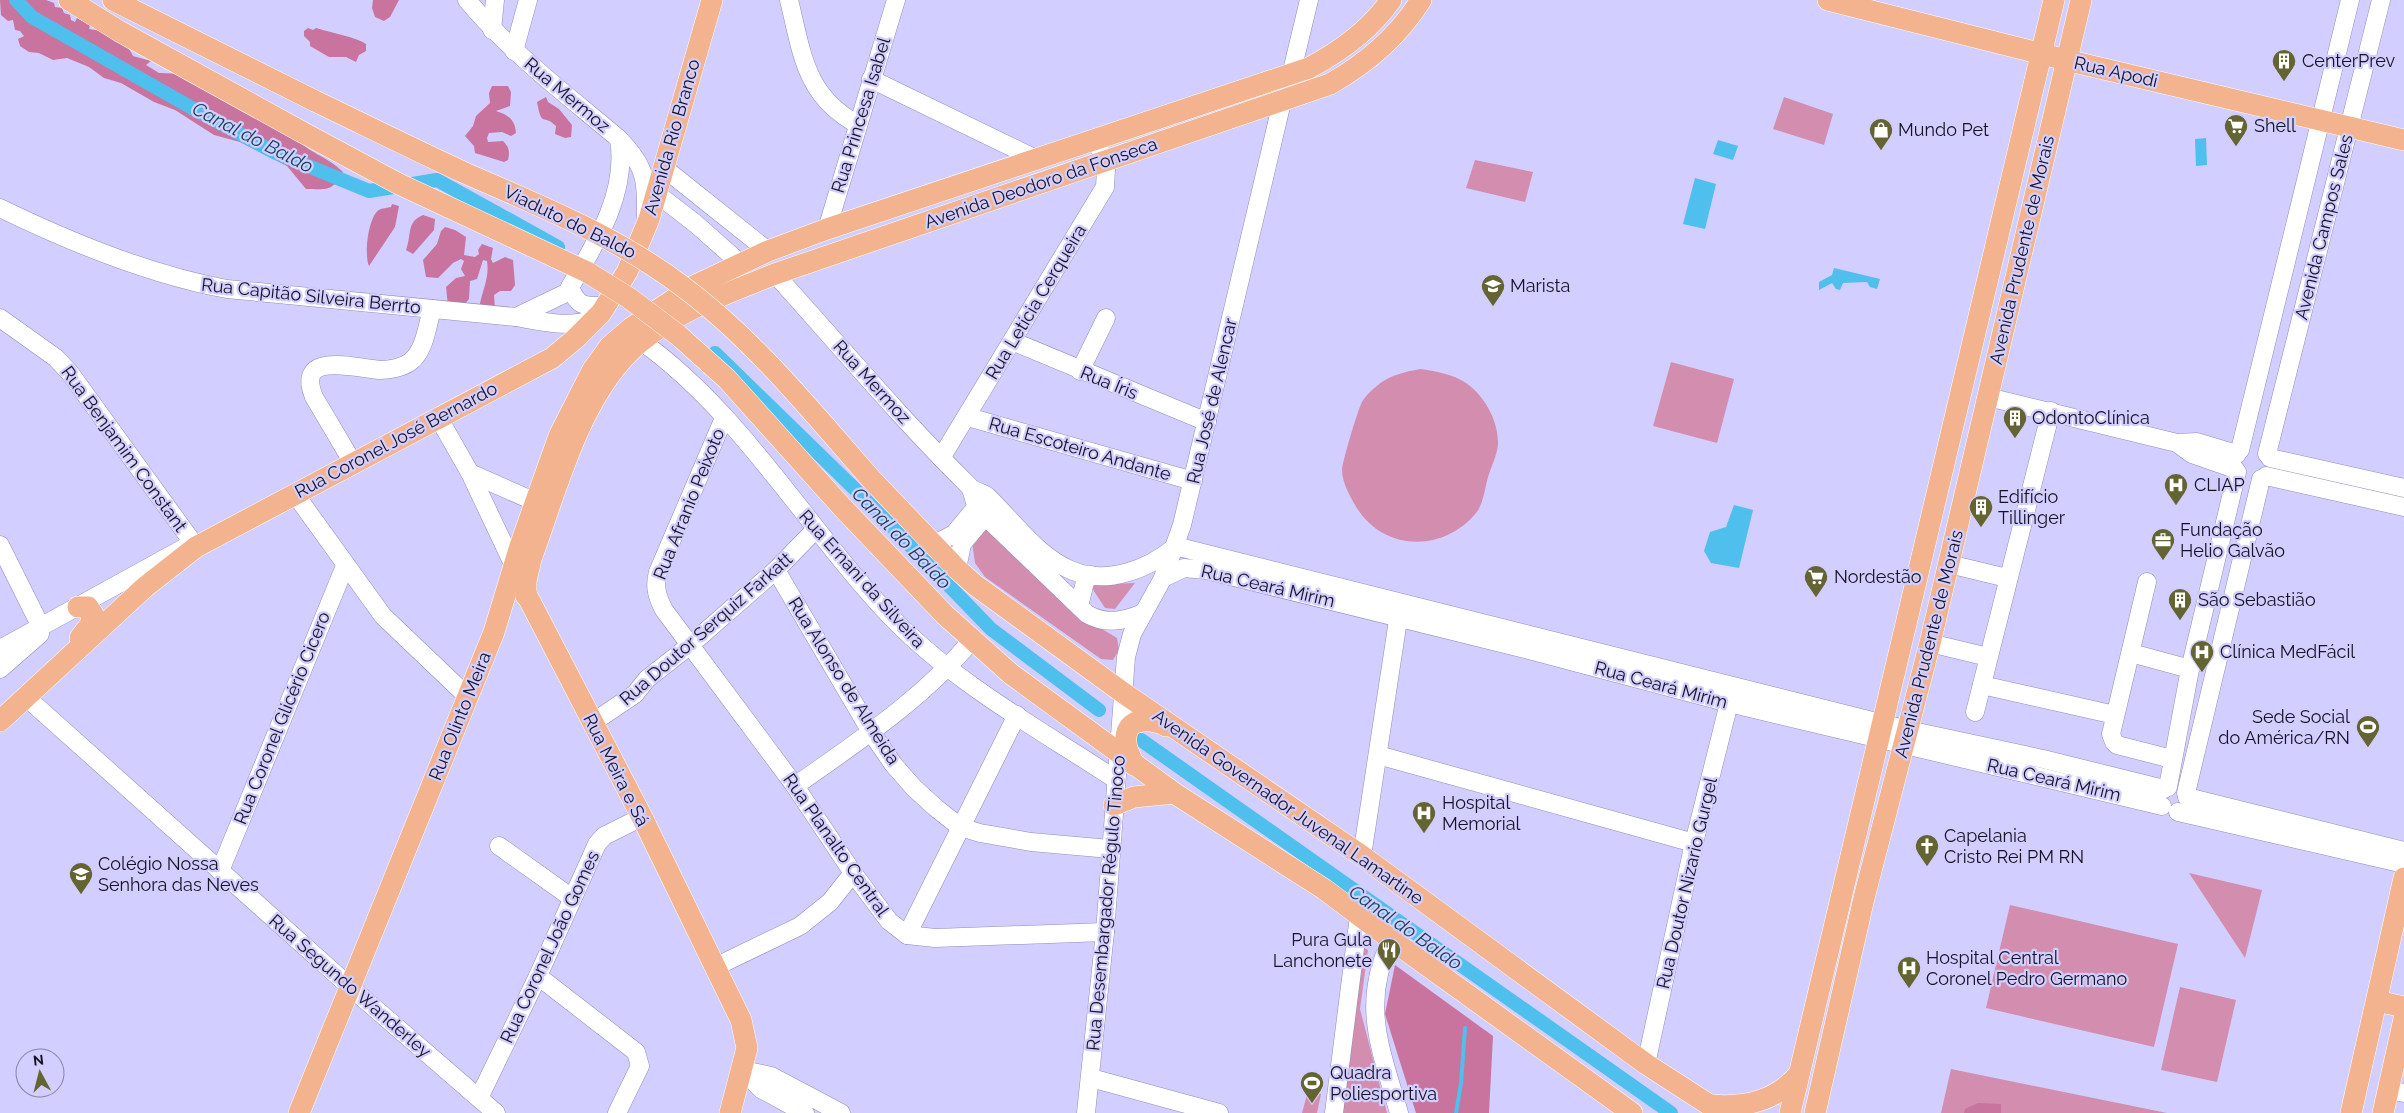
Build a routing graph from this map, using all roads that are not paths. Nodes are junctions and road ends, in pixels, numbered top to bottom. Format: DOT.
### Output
graph roads {
  1 [pos="69,0"];
  2 [pos="113,0"];
  3 [pos="467,0"];
  4 [pos="495,0"];
  5 [pos="528,0"];
  6 [pos="712,0"];
  7 [pos="789,0"];
  8 [pos="896,0"];
  9 [pos="1309,0"];
  10 [pos="1390,0"];
  11 [pos="1421,0"];
  12 [pos="1828,0"];
  13 [pos="2054,0"];
  14 [pos="2081,0"];
  15 [pos="2350,0"];
  16 [pos="2381,0"];
  17 [pos="492,30"];
  18 [pos="514,51"];
  19 [pos="2041,53"];
  20 [pos="2066,60"];
  21 [pos="1292,75"];
  22 [pos="872,79"];
  23 [pos="1282,102"];
  24 [pos="1205,104"];
  25 [pos="2321,121"];
  26 [pos="857,124"];
  27 [pos="1208,127"];
  28 [pos="2349,127"];
  29 [pos="619,139"];
  30 [pos="1097,140"];
  31 [pos="2404,140"];
  32 [pos="1036,159"];
  33 [pos="1104,162"];
  34 [pos="664,168"];
  35 [pos="975,180"];
  36 [pos="657,194"];
  37 [pos="983,202"];
  38 [pos="712,206"];
  39 [pos="0,208"];
  40 [pos="696,224"];
  41 [pos="646,229"];
  42 [pos="827,229"];
  43 [pos="768,251"];
  44 [pos="741,264"];
  45 [pos="627,272"];
  46 [pos="775,274"];
  47 [pos="569,290"];
  48 [pos="2278,296"];
  49 [pos="1984,299"];
  50 [pos="2306,302"];
  51 [pos="2009,305"];
  52 [pos="432,309"];
  53 [pos="602,312"];
  54 [pos="516,317"];
  55 [pos="0,318"];
  56 [pos="1106,318"];
  57 [pos="636,335"];
  58 [pos="1012,341"];
  59 [pos="1080,371"];
  60 [pos="1988,397"];
  61 [pos="2051,412"];
  62 [pos="438,417"];
  63 [pos="968,417"];
  64 [pos="724,418"];
  65 [pos="1207,422"];
  66 [pos="2268,456"];
  67 [pos="941,458"];
  68 [pos="2237,461"];
  69 [pos="354,463"];
  70 [pos="470,473"];
  71 [pos="2263,478"];
  72 [pos="872,480"];
  73 [pos="1193,481"];
  74 [pos="1940,485"];
  75 [pos="2404,488"];
  76 [pos="1966,491"];
  77 [pos="295,494"];
  78 [pos="983,502"];
  79 [pos="542,505"];
  80 [pos="2404,507"];
  81 [pos="816,530"];
  82 [pos="0,545"];
  83 [pos="194,545"];
  84 [pos="933,545"];
  85 [pos="1175,546"];
  86 [pos="1949,564"];
  87 [pos="345,566"];
  88 [pos="514,566"];
  89 [pos="957,569"];
  90 [pos="776,570"];
  91 [pos="1091,575"];
  92 [pos="1163,578"];
  93 [pos="2007,578"];
  94 [pos="2147,582"];
  95 [pos="656,590"];
  96 [pos="526,596"];
  97 [pos="1078,606"];
  98 [pos="78,608"];
  99 [pos="1399,610"];
  100 [pos="1144,613"];
  101 [pos="46,624"];
  102 [pos="972,640"];
  103 [pos="1930,642"];
  104 [pos="689,646"];
  105 [pos="0,649"];
  106 [pos="2131,652"];
  107 [pos="1988,657"];
  108 [pos="64,660"];
  109 [pos="948,669"];
  110 [pos="2190,669"];
  111 [pos="0,670"];
  112 [pos="1982,685"];
  113 [pos="1122,692"];
  114 [pos="26,697"];
  115 [pos="468,697"];
  116 [pos="1729,703"];
  117 [pos="1975,712"];
  118 [pos="1017,715"];
  119 [pos="2115,715"];
  120 [pos="0,721"];
  121 [pos="592,723"];
  122 [pos="1881,731"];
  123 [pos="871,732"];
  124 [pos="1180,732"];
  125 [pos="1906,738"];
  126 [pos="1378,755"];
  127 [pos="1126,758"];
  128 [pos="2172,759"];
  129 [pos="1115,778"];
  130 [pos="795,786"];
  131 [pos="1174,793"];
  132 [pos="2174,797"];
  133 [pos="1114,805"];
  134 [pos="642,817"];
  135 [pos="960,827"];
  136 [pos="1856,828"];
  137 [pos="1694,843"];
  138 [pos="499,846"];
  139 [pos="1110,849"];
  140 [pos="2404,851"];
  141 [pos="1362,856"];
  142 [pos="2404,864"];
  143 [pos="220,871"];
  144 [pos="854,873"];
  145 [pos="2404,878"];
  146 [pos="572,898"];
  147 [pos="1864,898"];
  148 [pos="1359,916"];
  149 [pos="1105,932"];
  150 [pos="907,934"];
  151 [pos="1391,940"];
  152 [pos="715,967"];
  153 [pos="538,976"];
  154 [pos="349,986"];
  155 [pos="2377,1000"];
  156 [pos="2404,1007"];
  157 [pos="2404,1018"];
  158 [pos="1646,1064"];
  159 [pos="743,1070"];
  160 [pos="1799,1074"];
  161 [pos="1091,1078"];
  162 [pos="2396,1091"];
  163 [pos="479,1098"];
  164 [pos="1716,1109"];
  165 [pos="299,1113"];
  166 [pos="496,1113"];
  167 [pos="617,1113"];
  168 [pos="730,1113"];
  169 [pos="806,1113"];
  170 [pos="841,1113"];
  171 [pos="1086,1113"];
  172 [pos="1219,1113"];
  173 [pos="1334,1113"];
  174 [pos="1399,1113"];
  175 [pos="1632,1113"];
  176 [pos="1790,1113"];
  177 [pos="1815,1113"];
  178 [pos="2351,1113"];
  179 [pos="2383,1113"];
  1 -- 102 [label="main road, Viaduto do Baldo, bridge"];
  2 -- 72 [label="main road, Viaduto do Baldo, bridge"];
  3 -- 17 [label="street, Rua Mermoz"];
  4 -- 17 [label="street"];
  5 -- 18 [label="street"];
  6 -- 34 [label="main road, Avenida Rio Branco"];
  7 -- 26 [label="street"];
  8 -- 22 [label="street, Rua Princesa Isabel"];
  9 -- 21 [label="street"];
  10 -- 21 [label="main road, Avenida Deodoro da Fonseca"];
  11 -- 23 [label="main road, Avenida Deodoro da Fonseca"];
  12 -- 19 [label="main road, Rua Apodi"];
  13 -- 19 [label="main road, Avenida Prudente de Morais"];
  14 -- 20 [label="main road, Avenida Prudente de Morais"];
  15 -- 25 [label="street, Avenida Campos Sales"];
  16 -- 28 [label="street, Avenida Campos Sales"];
  17 -- 18 [label="street, Rua Mermoz"];
  18 -- 29 [label="street, Rua Mermoz"];
  19 -- 20 [label="main road, Rua Apodi"];
  19 -- 49 [label="main road, Avenida Prudente de Morais"];
  20 -- 25 [label="main road, Rua Apodi"];
  20 -- 51 [label="main road, Avenida Prudente de Morais"];
  21 -- 24 [label="main road, Avenida Deodoro da Fonseca"];
  22 -- 26 [label="street, Rua Princesa Isabel"];
  22 -- 32 [label="street"];
  23 -- 27 [label="main road, Avenida Deodoro da Fonseca"];
  23 -- 65 [label="street, Rua José de Alencar"];
  24 -- 27 [label="main road"];
  24 -- 30 [label="main road, Avenida Deodoro da Fonseca"];
  25 -- 28 [label="main road, Rua Apodi"];
  25 -- 48 [label="street, Avenida Campos Sales"];
  26 -- 42 [label="street, Rua Princesa Isabel"];
  27 -- 33 [label="main road, Avenida Deodoro da Fonseca"];
  28 -- 31 [label="main road, Rua Apodi"];
  28 -- 50 [label="street, Avenida Campos Sales"];
  29 -- 41 [label="street, Rua Mermoz"];
  29 -- 47 [label="street, Rua Mermoz"];
  30 -- 32 [label="main road, Avenida Deodoro da Fonseca"];
  30 -- 33 [label="street, Rua Letícia Cerqueira"];
  32 -- 35 [label="main road, Avenida Deodoro da Fonseca"];
  33 -- 37 [label="main road, Avenida Deodoro da Fonseca"];
  33 -- 58 [label="street, Rua Letícia Cerqueira"];
  34 -- 36 [label="main road, Avenida Rio Branco"];
  34 -- 38 [label="street"];
  35 -- 37 [label="main road"];
  35 -- 42 [label="main road, Avenida Deodoro da Fonseca"];
  36 -- 40 [label="street"];
  36 -- 41 [label="main road, Avenida Rio Branco"];
  37 -- 46 [label="main road, Avenida Deodoro da Fonseca"];
  38 -- 40 [label="street"];
  38 -- 43 [label="street"];
  39 -- 52 [label="street, Rua Capitão Silveira Berrto"];
  40 -- 44 [label="street"];
  41 -- 45 [label="main road, Avenida Rio Branco"];
  42 -- 43 [label="main road, Avenida Deodoro da Fonseca"];
  43 -- 44 [label="main road, Avenida Deodoro da Fonseca"];
  44 -- 57 [label="main road, Avenida Deodoro da Fonseca"];
  45 -- 53 [label="main road, Rua Coronel José Bernardo"];
  46 -- 57 [label="main road, Avenida Deodoro da Fonseca"];
  46 -- 67 [label="street, Rua Mermoz"];
  47 -- 53 [label="street"];
  47 -- 54 [label="street"];
  48 -- 50 [label="street"];
  48 -- 68 [label="street, Avenida Campos Sales"];
  49 -- 51 [label="main road"];
  49 -- 74 [label="main road, Avenida Prudente de Morais"];
  50 -- 66 [label="street, Avenida Campos Sales"];
  51 -- 60 [label="main road, Avenida Prudente de Morais"];
  52 -- 54 [label="street, Rua Capitão Silveira Berrto"];
  52 -- 69 [label="street"];
  53 -- 54 [label="street, Rua Capitão Silveira Berrto"];
  53 -- 62 [label="main road, Rua Coronel José Bernardo"];
  55 -- 83 [label="street, Rua Benjamim Constant"];
  56 -- 59 [label="street"];
  57 -- 64 [label="street, Rua Ernani da Silveira"];
  57 -- 79 [label="main road, Rua Olinto Meira"];
  58 -- 59 [label="street, Rua Íris"];
  58 -- 63 [label="street, Rua Letícia Cerqueira"];
  59 -- 65 [label="street, Rua Íris"];
  60 -- 61 [label="street"];
  60 -- 76 [label="main road, Avenida Prudente de Morais"];
  61 -- 68 [label="street"];
  61 -- 93 [label="street"];
  62 -- 69 [label="main road, Rua Coronel José Bernardo"];
  62 -- 70 [label="street, Rua Meira e Sá"];
  63 -- 67 [label="street, Rua Letícia Cerqueira"];
  63 -- 73 [label="street, Rua Escoteiro Andante"];
  64 -- 81 [label="street, Rua Ernani da Silveira"];
  64 -- 95 [label="street, Rua Afranio Peixoto"];
  65 -- 73 [label="street, Rua José de Alencar"];
  66 -- 68 [label="street"];
  66 -- 71 [label="street"];
  66 -- 75 [label="street"];
  67 -- 78 [label="street, Rua Mermoz"];
  68 -- 71 [label="street"];
  68 -- 110 [label="street, Avenida Campos Sales"];
  69 -- 77 [label="main road, Rua Coronel José Bernardo"];
  70 -- 79 [label="street"];
  70 -- 88 [label="street, Rua Meira e Sá"];
  71 -- 80 [label="street"];
  71 -- 132 [label="street"];
  72 -- 84 [label="main road, Avenida Governador Juvenal Lamartine"];
  73 -- 85 [label="street, Rua José de Alencar"];
  74 -- 76 [label="main road"];
  74 -- 122 [label="main road, Avenida Prudente de Morais"];
  76 -- 86 [label="main road, Avenida Prudente de Morais"];
  77 -- 83 [label="main road, Rua Coronel José Bernardo"];
  77 -- 87 [label="street"];
  78 -- 84 [label="street"];
  78 -- 89 [label="street"];
  78 -- 91 [label="street, Rua Mermoz"];
  78 -- 97 [label="street, Rua Mermoz"];
  79 -- 88 [label="main road, Rua Olinto Meira"];
  79 -- 96 [label="main road, Rua Olinto Meira"];
  81 -- 90 [label="street, Rua Doutor Serquiz Farkatt"];
  81 -- 109 [label="street, Rua Ernani da Silveira"];
  82 -- 101 [label="street"];
  83 -- 98 [label="street"];
  83 -- 108 [label="main road, Rua Coronel José Bernardo"];
  84 -- 89 [label="main road, Avenida Governador Juvenal Lamartine"];
  85 -- 91 [label="street, Rua Mermoz"];
  85 -- 92 [label="street, Rua José de Alencar"];
  85 -- 99 [label="street, Rua Ceará Mirim"];
  86 -- 93 [label="street"];
  86 -- 103 [label="main road, Avenida Prudente de Morais"];
  87 -- 115 [label="street"];
  87 -- 143 [label="street, Rua Coronel Glicério Cicero"];
  88 -- 96 [label="main road, Rua Meira e Sá"];
  88 -- 115 [label="main road, Rua Olinto Meira"];
  89 -- 113 [label="main road, Avenida Governador Juvenal Lamartine"];
  90 -- 104 [label="street, Rua Doutor Serquiz Farkatt"];
  90 -- 123 [label="street, Rua Alonso de Almeida"];
  91 -- 97 [label="street"];
  92 -- 99 [label="street, Rua Ceará Mirim"];
  92 -- 100 [label="street, Rua José de Alencar"];
  93 -- 107 [label="street"];
  94 -- 106 [label="street"];
  95 -- 104 [label="street, Rua Planalto Central"];
  96 -- 121 [label="main road, Rua Meira e Sá"];
  97 -- 100 [label="street, Rua Mermoz"];
  98 -- 101 [label="street"];
  98 -- 108 [label="main road"];
  99 -- 116 [label="street, Rua Ceará Mirim"];
  99 -- 122 [label="street, Rua Ceará Mirim"];
  99 -- 126 [label="street"];
  100 -- 113 [label="street, Rua José de Alencar"];
  101 -- 105 [label="street"];
  101 -- 111 [label="street"];
  102 -- 109 [label="street"];
  102 -- 127 [label="main road"];
  103 -- 107 [label="street"];
  103 -- 125 [label="main road, Avenida Prudente de Morais"];
  104 -- 121 [label="street, Rua Doutor Serquiz Farkatt"];
  104 -- 130 [label="street, Rua Planalto Central"];
  106 -- 110 [label="street"];
  106 -- 119 [label="street"];
  107 -- 112 [label="street"];
  108 -- 114 [label="main road"];
  109 -- 118 [label="street, Rua Ernani da Silveira"];
  109 -- 123 [label="street"];
  110 -- 128 [label="street, Avenida Campos Sales"];
  112 -- 117 [label="street"];
  112 -- 119 [label="street"];
  113 -- 124 [label="main road, Avenida Governador Juvenal Lamartine"];
  113 -- 127 [label="street, Rua Desembargador Régulo Tinoco"];
  114 -- 120 [label="main road"];
  114 -- 143 [label="street, Rua Segundo Wanderley"];
  115 -- 154 [label="main road, Rua Olinto Meira"];
  116 -- 122 [label="street, Rua Ceará Mirim"];
  116 -- 137 [label="street, Rua Doutor Nizario Gurgel"];
  118 -- 129 [label="street, Rua Ernani da Silveira"];
  118 -- 135 [label="street"];
  119 -- 128 [label="street"];
  121 -- 134 [label="main road, Rua Meira e Sá"];
  122 -- 125 [label="street, Rua Ceará Mirim"];
  122 -- 136 [label="main road, Avenida Prudente de Morais"];
  123 -- 130 [label="street"];
  123 -- 135 [label="street, Rua Alonso de Almeida"];
  124 -- 127 [label="main road"];
  124 -- 141 [label="main road, Avenida Governador Juvenal Lamartine"];
  125 -- 132 [label="street, Rua Ceará Mirim"];
  125 -- 147 [label="main road, Avenida Prudente de Morais"];
  126 -- 137 [label="street"];
  126 -- 141 [label="street"];
  127 -- 129 [label="street, Rua Desembargador Régulo Tinoco"];
  127 -- 131 [label="main road"];
  128 -- 132 [label="street, Avenida Campos Sales"];
  129 -- 133 [label="street, Rua Desembargador Régulo Tinoco"];
  130 -- 144 [label="street, Rua Planalto Central"];
  131 -- 133 [label="main road"];
  131 -- 148 [label="main road"];
  132 -- 140 [label="street, Rua Ceará Mirim"];
  132 -- 142 [label="street, Rua Ceará Mirim"];
  133 -- 139 [label="street, Rua Desembargador Régulo Tinoco"];
  134 -- 146 [label="street, Rua Coronel João Gomes"];
  134 -- 152 [label="main road, Rua Meira e Sá"];
  135 -- 139 [label="street, Rua Alonso de Almeida"];
  135 -- 150 [label="street"];
  136 -- 147 [label="main road"];
  136 -- 160 [label="main road, Avenida Prudente de Morais"];
  137 -- 158 [label="street, Rua Doutor Nizario Gurgel"];
  138 -- 146 [label="street"];
  139 -- 149 [label="street, Rua Desembargador Régulo Tinoco"];
  141 -- 158 [label="main road, Avenida Governador Juvenal Lamartine"];
  143 -- 154 [label="street, Rua Segundo Wanderley"];
  144 -- 150 [label="street, Rua Planalto Central"];
  144 -- 152 [label="street"];
  145 -- 155 [label="main road"];
  146 -- 153 [label="street, Rua Coronel João Gomes"];
  147 -- 177 [label="main road, Avenida Prudente de Morais"];
  148 -- 151 [label="main road"];
  148 -- 173 [label="street"];
  149 -- 150 [label="street, Rua Planalto Central"];
  149 -- 161 [label="street, Rua Desembargador Régulo Tinoco"];
  151 -- 174 [label="street"];
  151 -- 175 [label="main road"];
  152 -- 159 [label="main road, Rua Meira e Sá"];
  153 -- 163 [label="street, Rua Coronel João Gomes"];
  153 -- 167 [label="street"];
  154 -- 163 [label="street, Rua Segundo Wanderley"];
  154 -- 165 [label="main road, Rua Olinto Meira"];
  155 -- 156 [label="main road"];
  155 -- 178 [label="main road"];
  157 -- 162 [label="main road"];
  158 -- 164 [label="main road, Avenida Governador Juvenal Lamartine"];
  159 -- 168 [label="main road, Rua Meira e Sá"];
  159 -- 169 [label="street"];
  159 -- 170 [label="street"];
  160 -- 164 [label="main road"];
  160 -- 176 [label="main road, Avenida Prudente de Morais"];
  161 -- 171 [label="street, Rua Desembargador Régulo Tinoco"];
  161 -- 172 [label="street"];
  162 -- 179 [label="main road"];
  163 -- 166 [label="street, Rua Segundo Wanderley"];
}
